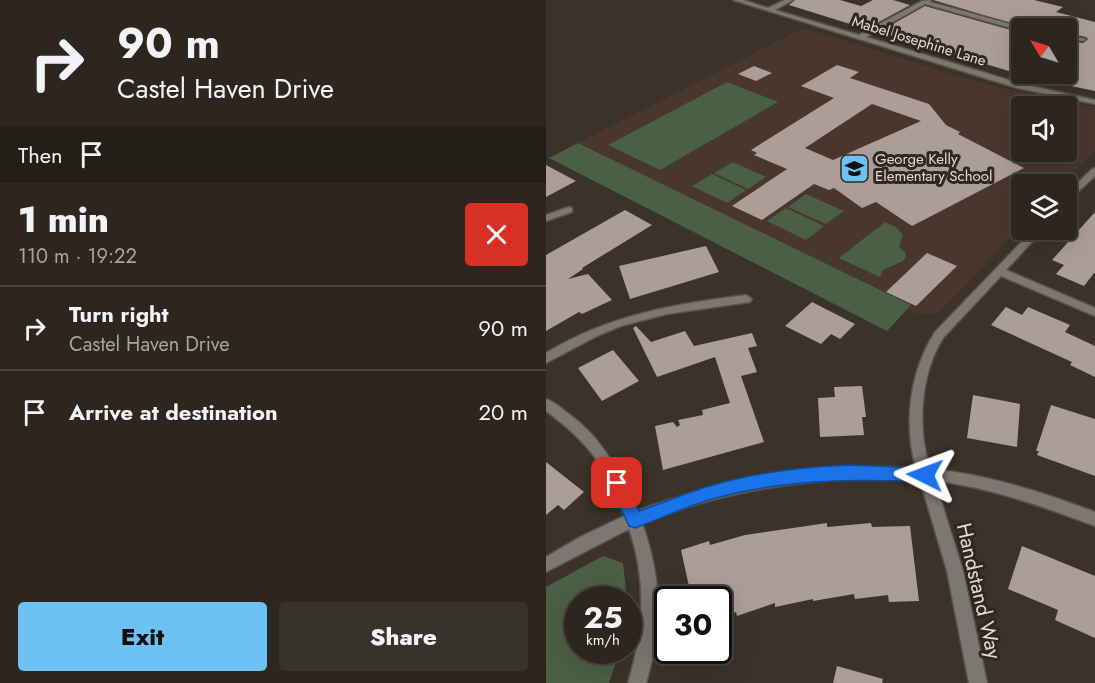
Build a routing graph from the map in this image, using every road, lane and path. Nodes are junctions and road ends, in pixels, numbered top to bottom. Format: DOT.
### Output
graph roads {
  1 [pos="736,0"];
  2 [pos="790,0"];
  3 [pos="926,1"];
  4 [pos="769,10"];
  5 [pos="1011,26"];
  6 [pos="861,37"];
  7 [pos="1077,38"];
  8 [pos="1083,39"];
  9 [pos="1095,102"];
  10 [pos="1093,176"];
  11 [pos="1077,190"];
  12 [pos="568,210"];
  13 [pos="546,218"];
  14 [pos="1028,240"];
  15 [pos="999,271"];
  16 [pos="746,299"];
  17 [pos="1095,312"];
  18 [pos="546,359"];
  19 [pos="546,404"];
  20 [pos="925,475"];
  21 [pos="1095,519"];
  22 [pos="635,520"];
  23 [pos="546,565"];
  24 [pos="637,683"];
  25 [pos="978,683"];
  1 -- 4 [label="street, Mabel Josephine Lane"];
  2 -- 4 [label="street"];
  3 -- 5 [label="street"];
  3 -- 6 [label="street"];
  4 -- 6 [label="street, Mabel Josephine Lane"];
  6 -- 9 [label="street, Mabel Josephine Lane"];
  7 -- 8 [label="street"];
  10 -- 11 [label="street"];
  12 -- 13 [label="street"];
  14 -- 15 [label="street, Handstand Way"];
  15 -- 17 [label="street"];
  15 -- 20 [label="street, Handstand Way"];
  16 -- 18 [label="street"];
  19 -- 22 [label="street"];
  20 -- 21 [label="street"];
  20 -- 22 [label="street"];
  20 -- 25 [label="street, Handstand Way"];
  22 -- 23 [label="street"];
  22 -- 24 [label="street"];
}
